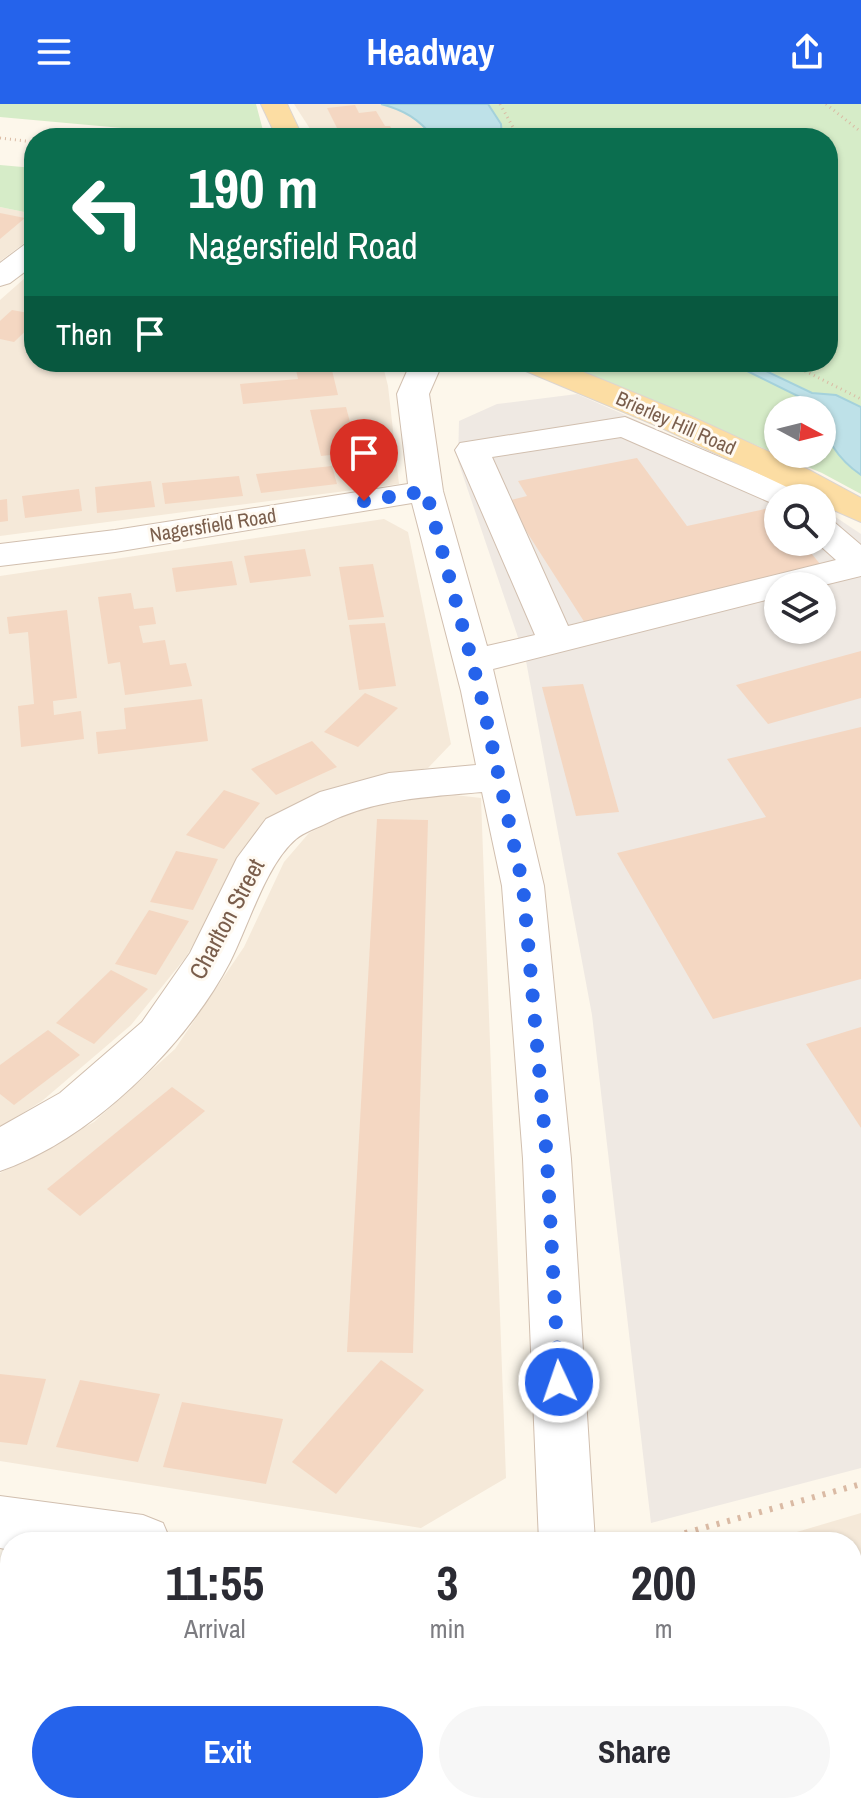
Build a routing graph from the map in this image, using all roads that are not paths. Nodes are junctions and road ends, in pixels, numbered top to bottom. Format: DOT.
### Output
graph roads {
  1 [pos="274,104"];
  2 [pos="285,128"];
  3 [pos="24,259"];
  4 [pos="0,277"];
  5 [pos="423,372"];
  6 [pos="555,372"];
  7 [pos="764,488"];
  8 [pos="426,491"];
  9 [pos="861,512"];
  10 [pos="836,542"];
  11 [pos="0,555"];
  12 [pos="861,565"];
  13 [pos="556,640"];
  14 [pos="472,662"];
  15 [pos="500,777"];
  16 [pos="0,1151"];
  17 [pos="0,1522"];
  18 [pos="72,1532"];
  19 [pos="566,1532"];
  1 -- 2 [label="main road"];
  3 -- 4 [label="street"];
  5 -- 8 [label="street"];
  6 -- 9 [label="main road, Brierley Hill Road"];
  7 -- 13 [label="street"];
  8 -- 11 [label="street, Nagersfield Road"];
  8 -- 14 [label="street"];
  10 -- 12 [label="street"];
  12 -- 13 [label="street"];
  13 -- 14 [label="street"];
  14 -- 15 [label="street"];
  15 -- 16 [label="street, Charlton Street"];
  15 -- 19 [label="street"];
  17 -- 18 [label="street"];
}
